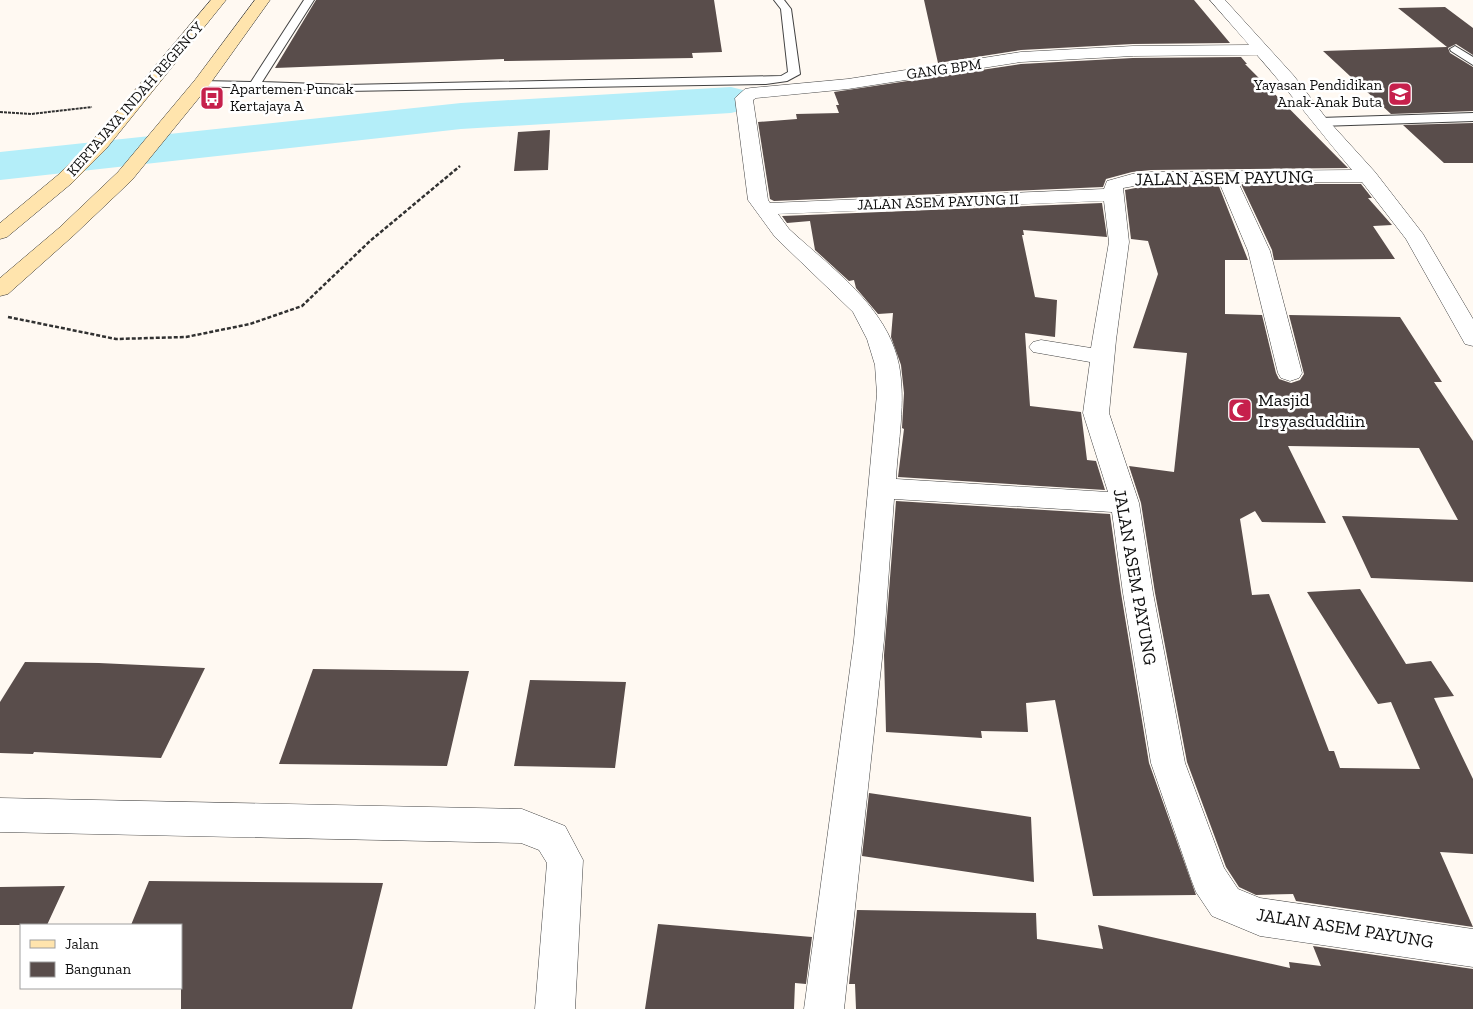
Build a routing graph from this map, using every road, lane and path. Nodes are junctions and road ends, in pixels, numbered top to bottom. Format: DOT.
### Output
graph roads {
  1 [pos="220,0"];
  2 [pos="263,0"];
  3 [pos="309,0"];
  4 [pos="778,0"];
  5 [pos="1217,0"];
  6 [pos="1456,49"];
  7 [pos="1260,50"];
  8 [pos="1473,62"];
  9 [pos="201,84"];
  10 [pos="255,85"];
  11 [pos="135,101"];
  12 [pos="0,112"];
  13 [pos="1473,118"];
  14 [pos="1320,122"];
  15 [pos="460,166"];
  16 [pos="1226,176"];
  17 [pos="1368,176"];
  18 [pos="1113,195"];
  19 [pos="764,210"];
  20 [pos="0,233"];
  21 [pos="5,278"];
  22 [pos="0,315"];
  23 [pos="1473,339"];
  24 [pos="1041,347"];
  25 [pos="1102,357"];
  26 [pos="1290,373"];
  27 [pos="880,488"];
  28 [pos="1125,503"];
  29 [pos="0,815"];
  30 [pos="1473,948"];
  31 [pos="555,1009"];
  32 [pos="824,1009"];
  1 -- 11 [label="street, KERTAJAYA INDAH REGENCY"];
  2 -- 9 [label="street"];
  3 -- 10 [label="lane"];
  4 -- 10 [label="lane"];
  5 -- 7 [label="street"];
  6 -- 8 [label="lane"];
  7 -- 14 [label="street"];
  7 -- 19 [label="street, GANG BPM"];
  9 -- 10 [label="lane"];
  9 -- 21 [label="street"];
  11 -- 12 [label="path"];
  11 -- 20 [label="street, KERTAJAYA INDAH REGENCY"];
  13 -- 14 [label="lane"];
  14 -- 17 [label="street"];
  15 -- 22 [label="path"];
  16 -- 17 [label="street, JALAN ASEM PAYUNG"];
  16 -- 18 [label="street, JALAN ASEM PAYUNG"];
  16 -- 26 [label="street"];
  17 -- 23 [label="street"];
  18 -- 19 [label="street, JALAN ASEM PAYUNG II"];
  18 -- 25 [label="street, JALAN ASEM PAYUNG"];
  19 -- 27 [label="street"];
  24 -- 25 [label="street"];
  25 -- 28 [label="street, JALAN ASEM PAYUNG"];
  27 -- 28 [label="street"];
  27 -- 32 [label="street"];
  28 -- 30 [label="street, JALAN ASEM PAYUNG"];
  29 -- 31 [label="street"];
}
